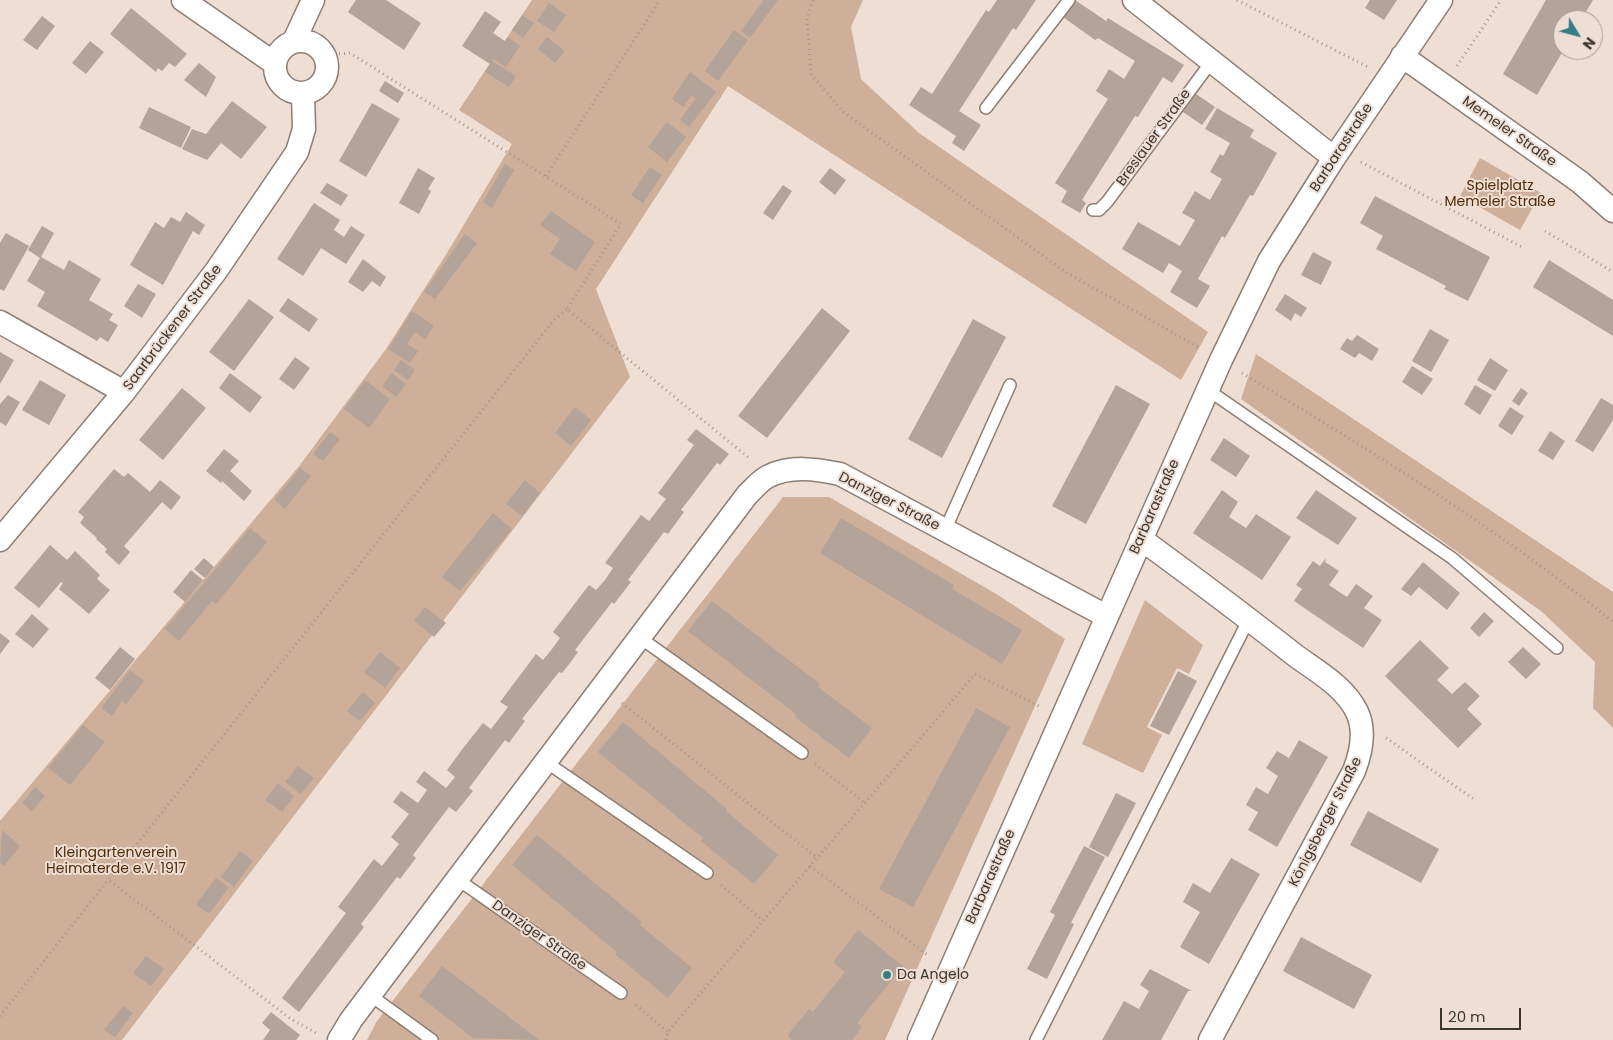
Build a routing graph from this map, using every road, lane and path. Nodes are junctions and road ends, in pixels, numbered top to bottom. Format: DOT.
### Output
graph roads {
  1 [pos="183,0"];
  2 [pos="313,0"];
  3 [pos="660,0"];
  4 [pos="813,0"];
  5 [pos="1069,0"];
  6 [pos="1134,0"];
  7 [pos="1237,0"];
  8 [pos="1441,0"];
  9 [pos="1501,0"];
  10 [pos="294,41"];
  11 [pos="324,55"];
  12 [pos="1402,56"];
  13 [pos="1212,61"];
  14 [pos="274,62"];
  15 [pos="1388,77"];
  16 [pos="1444,86"];
  17 [pos="303,94"];
  18 [pos="986,108"];
  19 [pos="1337,154"];
  20 [pos="546,176"];
  21 [pos="1093,210"];
  22 [pos="1613,211"];
  23 [pos="1545,231"];
  24 [pos="1522,247"];
  25 [pos="1613,272"];
  26 [pos="567,309"];
  27 [pos="0,322"];
  28 [pos="1221,360"];
  29 [pos="1010,385"];
  30 [pos="1208,390"];
  31 [pos="124,392"];
  32 [pos="767,477"];
  33 [pos="945,530"];
  34 [pos="1141,539"];
  35 [pos="0,540"];
  36 [pos="1106,616"];
  37 [pos="1249,619"];
  38 [pos="1613,622"];
  39 [pos="639,638"];
  40 [pos="1557,648"];
  41 [pos="602,687"];
  42 [pos="1062,718"];
  43 [pos="1362,730"];
  44 [pos="802,754"];
  45 [pos="546,762"];
  46 [pos="1475,800"];
  47 [pos="866,804"];
  48 [pos="817,858"];
  49 [pos="810,866"];
  50 [pos="707,873"];
  51 [pos="457,879"];
  52 [pos="110,880"];
  53 [pos="762,920"];
  54 [pos="949,972"];
  55 [pos="621,993"];
  56 [pos="370,995"];
  57 [pos="0,1016"];
  58 [pos="668,1032"];
  59 [pos="330,1038"];
  60 [pos="432,1040"];
  61 [pos="666,1040"];
  62 [pos="919,1040"];
  63 [pos="1036,1040"];
  64 [pos="1210,1040"];
  1 -- 14 [label="street"];
  2 -- 10 [label="street"];
  3 -- 20 [label="path"];
  4 -- 28 [label="path"];
  5 -- 18 [label="lane"];
  6 -- 13 [label="street"];
  7 -- 15 [label="path"];
  8 -- 12 [label="street, Barbarastraße"];
  9 -- 16 [label="path"];
  10 -- 11 [label="street"];
  10 -- 14 [label="street"];
  11 -- 17 [label="street"];
  11 -- 20 [label="path"];
  12 -- 15 [label="street, Barbarastraße"];
  12 -- 16 [label="street, Memeler Straße"];
  13 -- 19 [label="street"];
  13 -- 21 [label="lane, Breslauer Straße"];
  14 -- 17 [label="street"];
  15 -- 19 [label="street, Barbarastraße"];
  16 -- 22 [label="street, Memeler Straße"];
  17 -- 31 [label="street, Saarbrückener Straße"];
  19 -- 24 [label="path"];
  19 -- 28 [label="street, Barbarastraße"];
  20 -- 26 [label="path"];
  23 -- 25 [label="path"];
  26 -- 32 [label="path"];
  26 -- 52 [label="path"];
  27 -- 31 [label="street"];
  28 -- 30 [label="street, Barbarastraße"];
  28 -- 38 [label="path"];
  29 -- 33 [label="lane"];
  30 -- 34 [label="street, Barbarastraße"];
  30 -- 40 [label="lane"];
  31 -- 35 [label="street, Saarbrückener Straße"];
  32 -- 33 [label="street, Danziger Straße"];
  32 -- 39 [label="street, Danziger Straße"];
  33 -- 36 [label="street, Danziger Straße"];
  34 -- 36 [label="street, Barbarastraße"];
  34 -- 37 [label="street, Königsberger Straße"];
  36 -- 42 [label="street, Barbarastraße"];
  37 -- 43 [label="street, Königsberger Straße"];
  37 -- 63 [label="lane"];
  39 -- 41 [label="street, Danziger Straße"];
  39 -- 44 [label="lane"];
  41 -- 45 [label="street, Danziger Straße"];
  41 -- 48 [label="path"];
  42 -- 47 [label="path"];
  42 -- 54 [label="street, Barbarastraße"];
  43 -- 46 [label="path"];
  43 -- 64 [label="street, Königsberger Straße"];
  44 -- 47 [label="path"];
  45 -- 50 [label="lane"];
  45 -- 51 [label="street, Danziger Straße"];
  47 -- 48 [label="path"];
  48 -- 49 [label="path"];
  49 -- 53 [label="path"];
  49 -- 54 [label="path"];
  50 -- 53 [label="path"];
  51 -- 55 [label="lane, Danziger Straße"];
  51 -- 56 [label="street, Danziger Straße"];
  52 -- 57 [label="path"];
  52 -- 59 [label="path"];
  53 -- 58 [label="path"];
  54 -- 62 [label="street, Barbarastraße"];
  55 -- 58 [label="path"];
  56 -- 59 [label="street, Danziger Straße"];
  56 -- 60 [label="lane"];
  58 -- 61 [label="path"];
}
